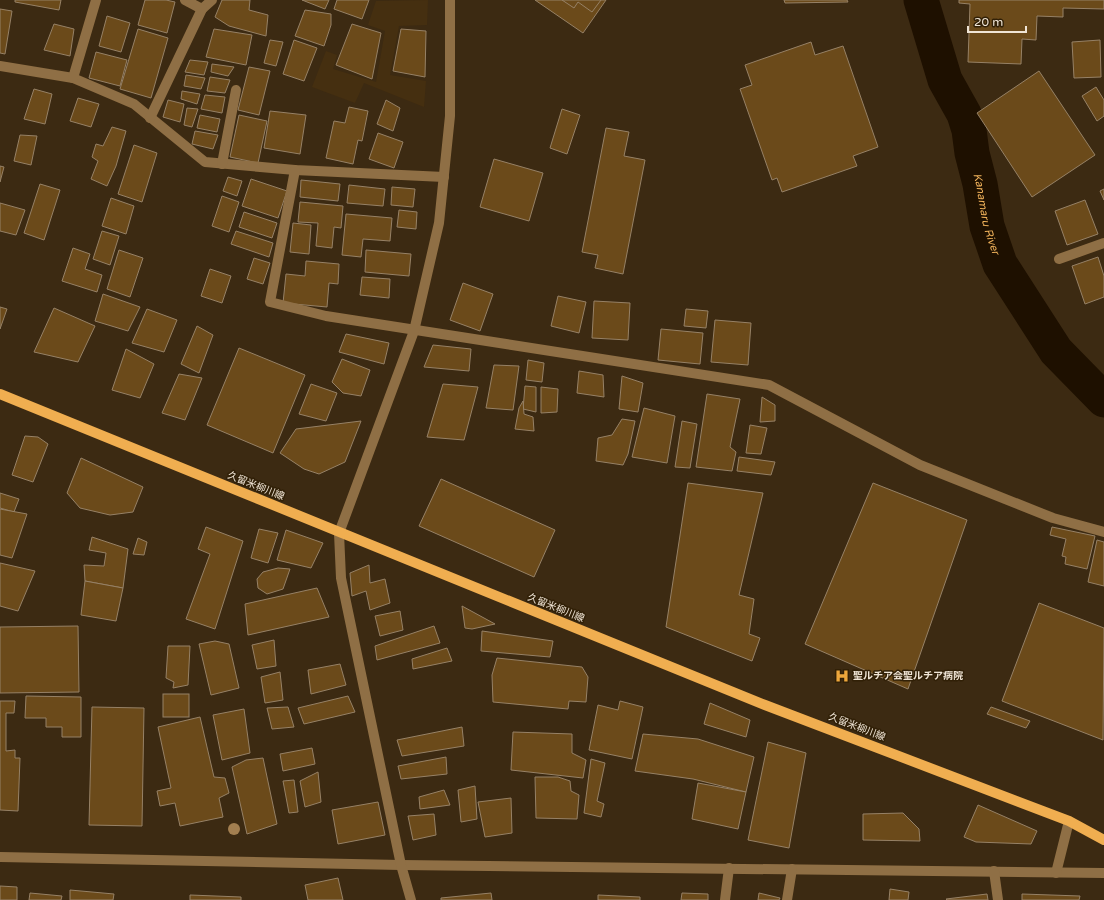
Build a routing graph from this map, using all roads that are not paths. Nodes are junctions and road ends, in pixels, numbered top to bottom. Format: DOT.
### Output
graph roads {
  1 [pos="96,0"];
  2 [pos="185,0"];
  3 [pos="212,0"];
  4 [pos="450,0"];
  5 [pos="202,9"];
  6 [pos="0,66"];
  7 [pos="73,78"];
  8 [pos="236,90"];
  9 [pos="150,118"];
  10 [pos="222,164"];
  11 [pos="295,170"];
  12 [pos="444,177"];
  13 [pos="1104,242"];
  14 [pos="1059,259"];
  15 [pos="414,331"];
  16 [pos="0,394"];
  17 [pos="1104,532"];
  18 [pos="339,533"];
  19 [pos="1069,821"];
  20 [pos="1104,840"];
  21 [pos="0,857"];
  22 [pos="401,865"];
  23 [pos="729,868"];
  24 [pos="792,868"];
  25 [pos="994,872"];
  26 [pos="1056,873"];
  27 [pos="1104,873"];
  28 [pos="411,900"];
  29 [pos="724,900"];
  30 [pos="787,900"];
  31 [pos="998,900"];
  1 -- 7 [label="street"];
  2 -- 5 [label="street"];
  3 -- 5 [label="street"];
  4 -- 12 [label="street"];
  5 -- 9 [label="street"];
  6 -- 7 [label="street"];
  7 -- 9 [label="street"];
  8 -- 10 [label="street"];
  9 -- 10 [label="street"];
  10 -- 11 [label="street"];
  11 -- 12 [label="street"];
  11 -- 15 [label="street"];
  12 -- 15 [label="street"];
  13 -- 14 [label="street"];
  15 -- 17 [label="street"];
  15 -- 18 [label="street"];
  16 -- 18 [label="main road, 久留米柳川線"];
  18 -- 19 [label="main road, 久留米柳川線"];
  18 -- 22 [label="street"];
  19 -- 20 [label="main road, 久留米柳川線"];
  19 -- 26 [label="street"];
  21 -- 22 [label="street"];
  22 -- 23 [label="street"];
  22 -- 28 [label="street"];
  23 -- 24 [label="street"];
  23 -- 29 [label="street"];
  24 -- 25 [label="street"];
  24 -- 30 [label="street"];
  25 -- 26 [label="street"];
  25 -- 31 [label="street"];
  26 -- 27 [label="street"];
}
